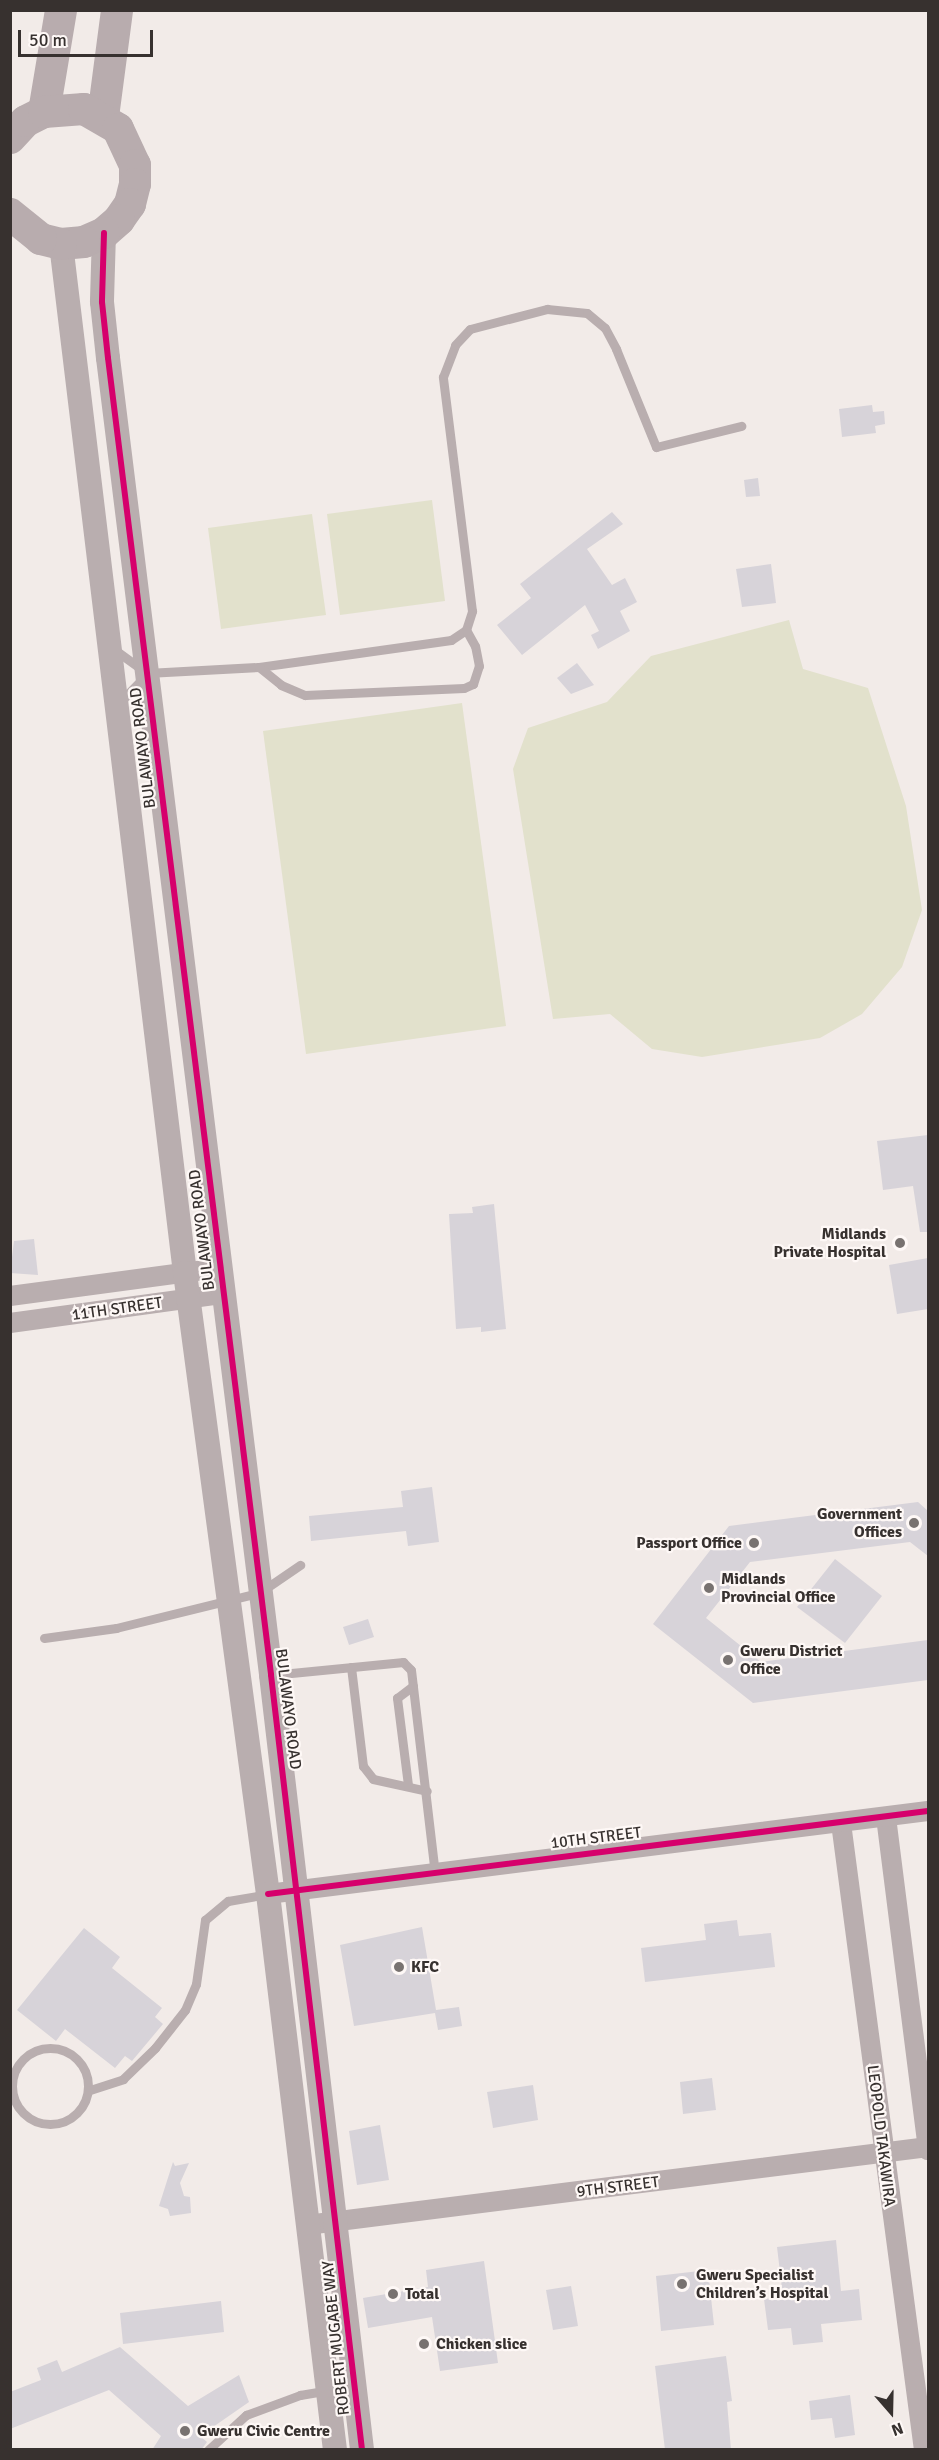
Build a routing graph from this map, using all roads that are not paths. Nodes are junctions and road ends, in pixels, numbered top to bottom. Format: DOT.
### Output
graph roads {
  1 [pos="61,10"];
  2 [pos="117,10"];
  3 [pos="44,112"];
  4 [pos="103,117"];
  5 [pos="10,138"];
  6 [pos="15,225"];
  7 [pos="104,233"];
  8 [pos="61,244"];
  9 [pos="108,357"];
  10 [pos="74,365"];
  11 [pos="741,426"];
  12 [pos="466,630"];
  13 [pos="108,643"];
  14 [pos="259,667"];
  15 [pos="147,673"];
  16 [pos="116,706"];
  17 [pos="220,1268"];
  18 [pos="185,1273"];
  19 [pos="223,1294"];
  20 [pos="10,1296"];
  21 [pos="189,1299"];
  22 [pos="10,1323"];
  23 [pos="300,1565"];
  24 [pos="259,1593"];
  25 [pos="226,1599"];
  26 [pos="44,1638"];
  27 [pos="351,1667"];
  28 [pos="271,1676"];
  29 [pos="413,1686"];
  30 [pos="408,1785"];
  31 [pos="427,1791"];
  32 [pos="928,1811"];
  33 [pos="886,1817"];
  34 [pos="841,1823"];
  35 [pos="435,1872"];
  36 [pos="296,1890"];
  37 [pos="268,1894"];
  38 [pos="90,2090"];
  39 [pos="928,2148"];
  40 [pos="882,2152"];
  41 [pos="337,2223"];
  42 [pos="307,2225"];
  43 [pos="355,2386"];
  44 [pos="328,2391"];
  45 [pos="208,2450"];
  46 [pos="335,2450"];
  47 [pos="362,2450"];
  48 [pos="924,2450"];
  1 -- 3 [label="highway"];
  2 -- 4 [label="highway"];
  3 -- 4 [label="highway"];
  3 -- 5 [label="highway"];
  4 -- 7 [label="highway"];
  6 -- 8 [label="highway"];
  7 -- 8 [label="highway"];
  7 -- 9 [label="street, BULAWAYO ROAD"];
  8 -- 10 [label="street, BULAWAYO ROAD"];
  9 -- 10 [label="street"];
  9 -- 15 [label="street, BULAWAYO ROAD"];
  10 -- 13 [label="street, BULAWAYO ROAD"];
  11 -- 12 [label="lane"];
  12 -- 14 [label="lane"];
  12 -- 14 [label="lane"];
  13 -- 15 [label="lane"];
  13 -- 16 [label="street, BULAWAYO ROAD"];
  14 -- 15 [label="lane"];
  15 -- 16 [label="lane"];
  15 -- 17 [label="street, BULAWAYO ROAD"];
  16 -- 18 [label="street, BULAWAYO ROAD"];
  17 -- 18 [label="street, 11TH STREET"];
  17 -- 19 [label="street, BULAWAYO ROAD"];
  18 -- 20 [label="street, 11TH STREET"];
  18 -- 21 [label="street, BULAWAYO ROAD"];
  19 -- 21 [label="street, 11TH STREET"];
  19 -- 24 [label="street, BULAWAYO ROAD"];
  21 -- 22 [label="street, 11TH STREET"];
  21 -- 25 [label="street, BULAWAYO ROAD"];
  23 -- 24 [label="lane"];
  24 -- 25 [label="lane"];
  24 -- 28 [label="street, BULAWAYO ROAD"];
  25 -- 26 [label="lane"];
  25 -- 37 [label="street, BULAWAYO ROAD"];
  27 -- 28 [label="lane"];
  27 -- 29 [label="lane"];
  27 -- 30 [label="lane"];
  28 -- 36 [label="street, BULAWAYO ROAD"];
  29 -- 30 [label="lane"];
  29 -- 31 [label="lane"];
  30 -- 31 [label="lane"];
  31 -- 35 [label="lane"];
  32 -- 33 [label="street, 10TH STREET"];
  33 -- 34 [label="street, 10TH STREET"];
  33 -- 39 [label="street"];
  34 -- 35 [label="street, 10TH STREET"];
  34 -- 40 [label="street, LEOPOLD TAKAWIRA"];
  35 -- 36 [label="street, 10TH STREET"];
  36 -- 37 [label="street, 10TH STREET"];
  36 -- 41 [label="street, BULAWAYO ROAD"];
  37 -- 38 [label="lane"];
  37 -- 42 [label="street, BULAWAYO ROAD"];
  38 -- 38 [label="lane"];
  39 -- 40 [label="street, 9TH STREET"];
  40 -- 41 [label="street, 9TH STREET"];
  40 -- 48 [label="street, LEOPOLD TAKAWIRA"];
  41 -- 42 [label="street, 9TH STREET"];
  41 -- 43 [label="street, ROBERT MUGABE WAY"];
  42 -- 44 [label="street, ROBERT MUGABE WAY"];
  43 -- 44 [label="lane"];
  43 -- 47 [label="street, ROBERT MUGABE WAY"];
  44 -- 45 [label="lane"];
  44 -- 46 [label="street, ROBERT MUGABE WAY"];
}
